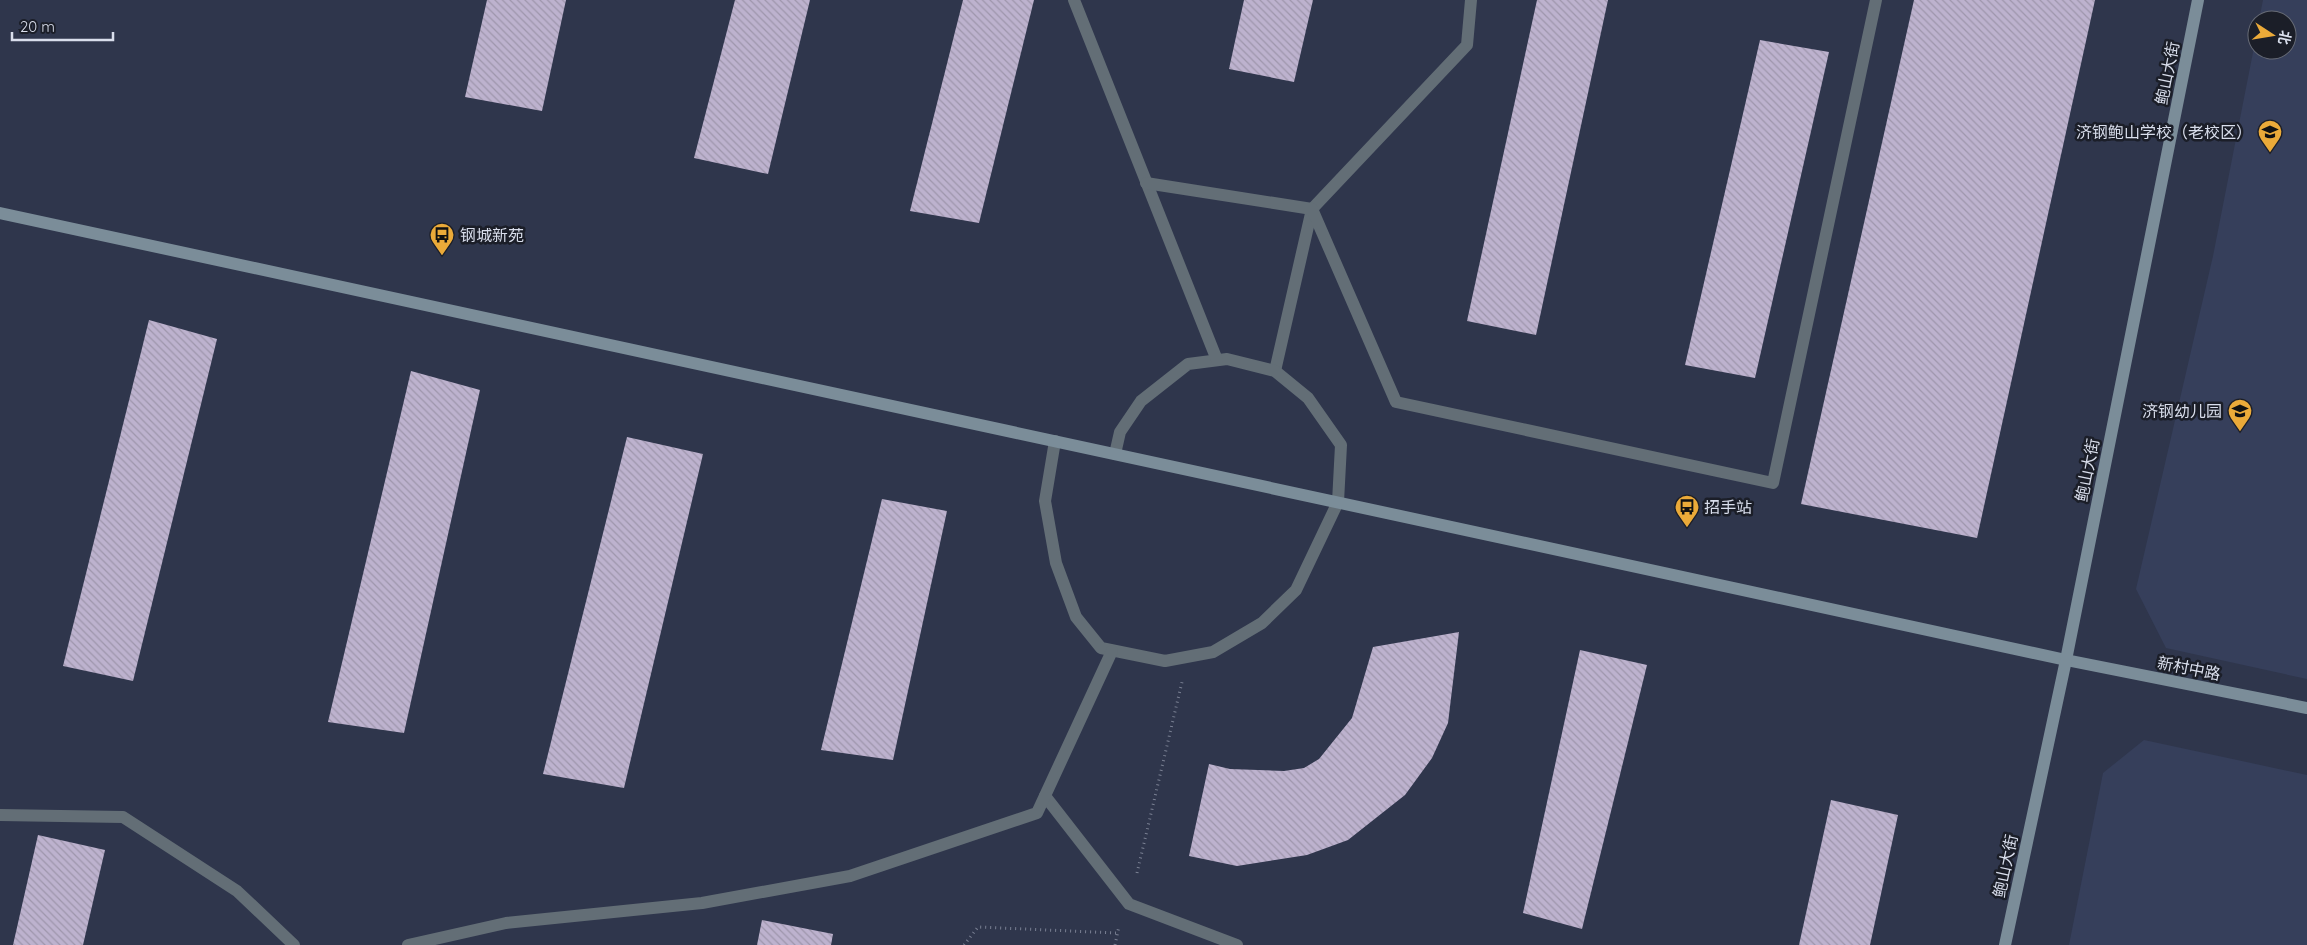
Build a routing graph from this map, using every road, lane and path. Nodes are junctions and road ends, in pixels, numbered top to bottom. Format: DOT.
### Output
graph roads {
  1 [pos="1074,0"];
  2 [pos="1471,0"];
  3 [pos="1876,0"];
  4 [pos="2198,0"];
  5 [pos="1146,183"];
  6 [pos="1312,210"];
  7 [pos="0,213"];
  8 [pos="1217,360"];
  9 [pos="1276,371"];
  10 [pos="1055,440"];
  11 [pos="1115,454"];
  12 [pos="1338,502"];
  13 [pos="1112,651"];
  14 [pos="1188,656"];
  15 [pos="2066,660"];
  16 [pos="2307,708"];
  17 [pos="1045,796"];
  18 [pos="0,815"];
  19 [pos="1129,904"];
  20 [pos="1116,933"];
  21 [pos="294,945"];
  22 [pos="408,945"];
  23 [pos="964,945"];
  24 [pos="1236,945"];
  25 [pos="2005,945"];
  1 -- 5 [label="street"];
  2 -- 6 [label="street"];
  3 -- 6 [label="street"];
  4 -- 15 [label="street, 鲍山大街"];
  5 -- 6 [label="street"];
  5 -- 8 [label="street"];
  6 -- 9 [label="street"];
  7 -- 10 [label="street, 新村中路"];
  8 -- 9 [label="street"];
  8 -- 11 [label="street"];
  9 -- 12 [label="street"];
  10 -- 11 [label="street, 新村中路"];
  10 -- 13 [label="street"];
  11 -- 12 [label="street, 新村中路"];
  12 -- 14 [label="street"];
  12 -- 15 [label="street, 新村中路"];
  13 -- 14 [label="street"];
  13 -- 17 [label="street"];
  14 -- 19 [label="path"];
  15 -- 16 [label="street, 新村中路"];
  15 -- 25 [label="street, 鲍山大街"];
  17 -- 19 [label="street"];
  17 -- 22 [label="street"];
  18 -- 21 [label="street"];
  19 -- 24 [label="street"];
  20 -- 23 [label="path"];
}
